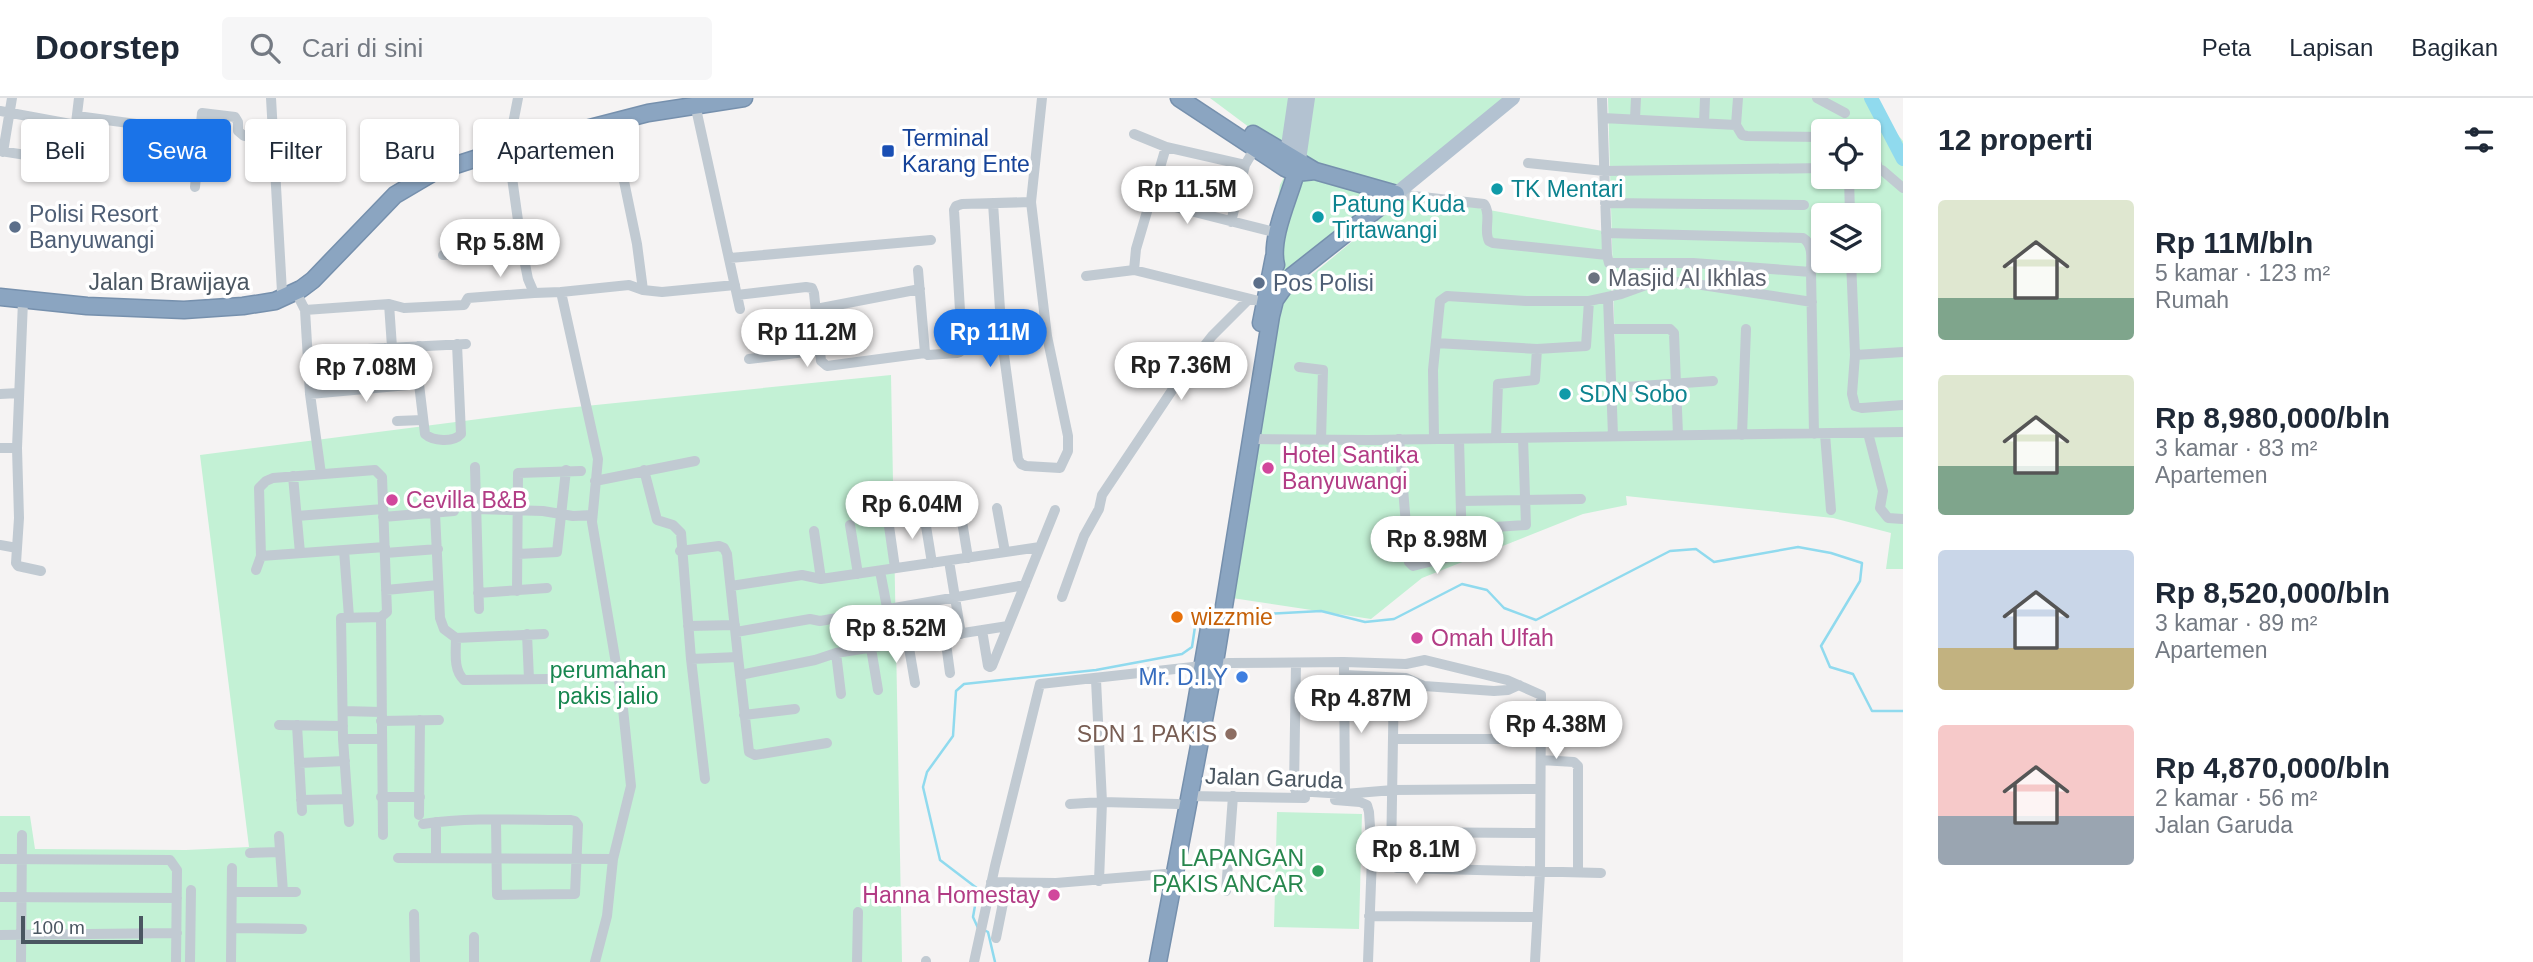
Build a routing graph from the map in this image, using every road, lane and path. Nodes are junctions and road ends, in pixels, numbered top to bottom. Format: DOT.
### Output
graph roads {
  1 [pos="12,98"];
  2 [pos="79,98"];
  3 [pos="271,98"];
  4 [pos="519,98"];
  5 [pos="744,98"];
  6 [pos="1042,98"];
  7 [pos="1180,98"];
  8 [pos="1199,98"];
  9 [pos="1295,98"];
  10 [pos="1308,98"];
  11 [pos="1513,98"];
  12 [pos="1602,98"];
  13 [pos="1636,98"];
  14 [pos="1705,98"];
  15 [pos="1738,98"];
  16 [pos="1817,98"];
  17 [pos="695,101"];
  18 [pos="5,112"];
  19 [pos="1845,113"];
  20 [pos="1603,118"];
  21 [pos="60,119"];
  22 [pos="76,119"];
  23 [pos="272,119"];
  24 [pos="514,119"];
  25 [pos="620,119"];
  26 [pos="624,119"];
  27 [pos="1635,119"];
  28 [pos="1704,123"];
  29 [pos="1736,125"];
  30 [pos="1135,134"];
  31 [pos="245,136"];
  32 [pos="1811,137"];
  33 [pos="1258,143"];
  34 [pos="1166,147"];
  35 [pos="2,151"];
  36 [pos="21,154"];
  37 [pos="473,158"];
  38 [pos="1292,163"];
  39 [pos="1528,163"];
  40 [pos="1245,165"];
  41 [pos="1811,168"];
  42 [pos="1604,171"];
  43 [pos="1881,172"];
  44 [pos="278,182"];
  45 [pos="513,182"];
  46 [pos="624,182"];
  47 [pos="195,187"];
  48 [pos="1903,188"];
  49 [pos="1396,194"];
  50 [pos="1151,201"];
  51 [pos="1031,202"];
  52 [pos="993,203"];
  53 [pos="1605,203"];
  54 [pos="1804,205"];
  55 [pos="1231,222"];
  56 [pos="1278,233"];
  57 [pos="1606,233"];
  58 [pos="931,240"];
  59 [pos="1811,248"];
  60 [pos="523,249"];
  61 [pos="443,255"];
  62 [pos="1274,257"];
  63 [pos="730,258"];
  64 [pos="1608,259"];
  65 [pos="918,270"];
  66 [pos="1134,270"];
  67 [pos="1811,272"];
  68 [pos="1811,273"];
  69 [pos="1852,273"];
  70 [pos="1086,276"];
  71 [pos="1292,276"];
  72 [pos="0,288"];
  73 [pos="920,289"];
  74 [pos="643,290"];
  75 [pos="736,290"];
  76 [pos="289,292"];
  77 [pos="561,292"];
  78 [pos="534,293"];
  79 [pos="0,297"];
  80 [pos="1608,297"];
  81 [pos="1256,300"];
  82 [pos="23,301"];
  83 [pos="1589,301"];
  84 [pos="1812,302"];
  85 [pos="390,304"];
  86 [pos="740,309"];
  87 [pos="816,309"];
  88 [pos="305,310"];
  89 [pos="1610,329"];
  90 [pos="1746,329"];
  91 [pos="1047,336"];
  92 [pos="1002,340"];
  93 [pos="1436,343"];
  94 [pos="961,344"];
  95 [pos="419,346"];
  96 [pos="389,348"];
  97 [pos="1537,349"];
  98 [pos="820,351"];
  99 [pos="308,352"];
  100 [pos="1903,352"];
  101 [pos="925,353"];
  102 [pos="1855,355"];
  103 [pos="749,359"];
  104 [pos="1299,367"];
  105 [pos="1713,381"];
  106 [pos="1676,383"];
  107 [pos="419,384"];
  108 [pos="387,387"];
  109 [pos="1612,388"];
  110 [pos="19,393"];
  111 [pos="0,394"];
  112 [pos="310,394"];
  113 [pos="1903,405"];
  114 [pos="423,420"];
  115 [pos="397,421"];
  116 [pos="1903,432"];
  117 [pos="1868,433"];
  118 [pos="1820,434"];
  119 [pos="1678,435"];
  120 [pos="1742,435"];
  121 [pos="1613,436"];
  122 [pos="1496,438"];
  123 [pos="1523,438"];
  124 [pos="1252,439"];
  125 [pos="1321,439"];
  126 [pos="1399,439"];
  127 [pos="1434,439"];
  128 [pos="1459,439"];
  129 [pos="0,448"];
  130 [pos="17,448"];
  131 [pos="695,461"];
  132 [pos="320,466"];
  133 [pos="475,467"];
  134 [pos="566,470"];
  135 [pos="645,470"];
  136 [pos="581,471"];
  137 [pos="293,476"];
  138 [pos="595,481"];
  139 [pos="1581,499"];
  140 [pos="1525,500"];
  141 [pos="1461,501"];
  142 [pos="997,508"];
  143 [pos="477,509"];
  144 [pos="960,509"];
  145 [pos="516,510"];
  146 [pos="1055,510"];
  147 [pos="1831,510"];
  148 [pos="454,511"];
  149 [pos="383,513"];
  150 [pos="435,513"];
  151 [pos="924,514"];
  152 [pos="566,515"];
  153 [pos="592,515"];
  154 [pos="297,516"];
  155 [pos="888,519"];
  156 [pos="1903,519"];
  157 [pos="850,525"];
  158 [pos="1463,529"];
  159 [pos="814,531"];
  160 [pos="0,545"];
  161 [pos="1040,547"];
  162 [pos="17,548"];
  163 [pos="438,549"];
  164 [pos="344,550"];
  165 [pos="385,550"];
  166 [pos="680,551"];
  167 [pos="1005,552"];
  168 [pos="300,553"];
  169 [pos="517,554"];
  170 [pos="261,556"];
  171 [pos="968,558"];
  172 [pos="948,561"];
  173 [pos="932,563"];
  174 [pos="895,569"];
  175 [pos="256,570"];
  176 [pos="41,571"];
  177 [pos="880,571"];
  178 [pos="858,574"];
  179 [pos="821,579"];
  180 [pos="1025,585"];
  181 [pos="438,586"];
  182 [pos="731,586"];
  183 [pos="1221,587"];
  184 [pos="547,589"];
  185 [pos="386,590"];
  186 [pos="517,591"];
  187 [pos="478,593"];
  188 [pos="955,597"];
  189 [pos="1062,597"];
  190 [pos="887,609"];
  191 [pos="479,610"];
  192 [pos="349,617"];
  193 [pos="381,617"];
  194 [pos="688,626"];
  195 [pos="1008,626"];
  196 [pos="735,628"];
  197 [pos="982,630"];
  198 [pos="544,634"];
  199 [pos="961,634"];
  200 [pos="527,635"];
  201 [pos="944,636"];
  202 [pos="456,638"];
  203 [pos="908,642"];
  204 [pos="894,644"];
  205 [pos="871,648"];
  206 [pos="836,653"];
  207 [pos="738,657"];
  208 [pos="691,659"];
  209 [pos="1344,662"];
  210 [pos="1296,663"];
  211 [pos="1433,663"];
  212 [pos="1209,664"];
  213 [pos="950,673"];
  214 [pos="740,675"];
  215 [pos="1345,675"];
  216 [pos="1394,677"];
  217 [pos="529,679"];
  218 [pos="548,679"];
  219 [pos="1096,680"];
  220 [pos="915,683"];
  221 [pos="1519,685"];
  222 [pos="1427,686"];
  223 [pos="878,690"];
  224 [pos="841,694"];
  225 [pos="794,709"];
  226 [pos="343,712"];
  227 [pos="744,715"];
  228 [pos="381,716"];
  229 [pos="419,720"];
  230 [pos="439,720"];
  231 [pos="279,725"];
  232 [pos="297,725"];
  233 [pos="343,726"];
  234 [pos="344,739"];
  235 [pos="381,739"];
  236 [pos="1393,739"];
  237 [pos="1541,739"];
  238 [pos="827,743"];
  239 [pos="1541,760"];
  240 [pos="345,761"];
  241 [pos="299,763"];
  242 [pos="705,779"];
  243 [pos="1540,789"];
  244 [pos="1393,790"];
  245 [pos="1345,794"];
  246 [pos="1233,796"];
  247 [pos="382,797"];
  248 [pos="420,797"];
  249 [pos="347,799"];
  250 [pos="1184,800"];
  251 [pos="1102,802"];
  252 [pos="1070,804"];
  253 [pos="496,821"];
  254 [pos="349,822"];
  255 [pos="436,822"];
  256 [pos="1392,832"];
  257 [pos="1540,833"];
  258 [pos="22,835"];
  259 [pos="383,835"];
  260 [pos="279,836"];
  261 [pos="280,852"];
  262 [pos="250,853"];
  263 [pos="398,858"];
  264 [pos="436,858"];
  265 [pos="496,858"];
  266 [pos="585,858"];
  267 [pos="0,859"];
  268 [pos="22,859"];
  269 [pos="613,859"];
  270 [pos="232,867"];
  271 [pos="1540,872"];
  272 [pos="1578,872"];
  273 [pos="1601,873"];
  274 [pos="1165,874"];
  275 [pos="1099,881"];
  276 [pos="992,882"];
  277 [pos="1007,883"];
  278 [pos="191,890"];
  279 [pos="1226,891"];
  280 [pos="232,892"];
  281 [pos="283,892"];
  282 [pos="296,892"];
  283 [pos="0,897"];
  284 [pos="22,897"];
  285 [pos="177,898"];
  286 [pos="858,912"];
  287 [pos="414,914"];
  288 [pos="1370,916"];
  289 [pos="1537,917"];
  290 [pos="232,928"];
  291 [pos="302,929"];
  292 [pos="177,933"];
  293 [pos="0,935"];
  294 [pos="21,935"];
  295 [pos="474,937"];
  296 [pos="996,938"];
  297 [pos="21,962"];
  298 [pos="176,962"];
  299 [pos="190,962"];
  300 [pos="231,962"];
  301 [pos="415,962"];
  302 [pos="474,962"];
  303 [pos="595,962"];
  304 [pos="857,962"];
  305 [pos="974,962"];
  306 [pos="1148,962"];
  307 [pos="1158,962"];
  308 [pos="1368,962"];
  309 [pos="1535,962"];
  1 -- 18 [label="street"];
  2 -- 22 [label="street"];
  3 -- 23 [label="street"];
  4 -- 24 [label="street"];
  5 -- 17 [label="highway, Jalan Brawijaya"];
  6 -- 51 [label="street"];
  7 -- 33 [label="highway"];
  8 -- 33 [label="highway"];
  9 -- 38 [label="main road"];
  10 -- 38 [label="main road"];
  11 -- 49 [label="main road"];
  12 -- 20 [label="street"];
  13 -- 27 [label="street"];
  14 -- 28 [label="street"];
  15 -- 29 [label="street"];
  16 -- 19 [label="street"];
  17 -- 25 [label="highway, Jalan Brawijaya"];
  17 -- 26 [label="highway, Jalan Brawijaya"];
  17 -- 63 [label="street"];
  18 -- 21 [label="street"];
  18 -- 35 [label="street"];
  20 -- 27 [label="street"];
  20 -- 42 [label="street"];
  27 -- 28 [label="street"];
  28 -- 29 [label="street"];
  29 -- 32 [label="street"];
  30 -- 34 [label="street"];
  31 -- 47 [label="street"];
  33 -- 38 [label="highway"];
  33 -- 40 [label="street"];
  34 -- 40 [label="street"];
  34 -- 50 [label="street"];
  35 -- 36 [label="street"];
  37 -- 76 [label="highway, Jalan Brawijaya"];
  38 -- 49 [label="highway"];
  38 -- 56 [label="highway"];
  39 -- 42 [label="street"];
  40 -- 55 [label="street"];
  41 -- 42 [label="street"];
  42 -- 53 [label="street"];
  43 -- 48 [label="street"];
  44 -- 76 [label="street"];
  45 -- 60 [label="street"];
  46 -- 74 [label="street"];
  49 -- 64 [label="street"];
  49 -- 71 [label="highway"];
  50 -- 55 [label="street"];
  50 -- 66 [label="street"];
  51 -- 52 [label="street"];
  51 -- 91 [label="street"];
  52 -- 92 [label="street"];
  52 -- 94 [label="street"];
  53 -- 54 [label="street"];
  53 -- 57 [label="street"];
  55 -- 56 [label="street"];
  56 -- 62 [label="highway"];
  57 -- 59 [label="street"];
  57 -- 64 [label="street"];
  58 -- 63 [label="street"];
  60 -- 61 [label="street"];
  60 -- 78 [label="street"];
  62 -- 71 [label="highway"];
  62 -- 81 [label="highway"];
  63 -- 75 [label="street"];
  64 -- 67 [label="street"];
  65 -- 73 [label="street"];
  66 -- 70 [label="street"];
  66 -- 81 [label="street"];
  68 -- 84 [label="street"];
  69 -- 102 [label="street"];
  71 -- 124 [label="highway"];
  72 -- 76 [label="highway, Jalan Brawijaya"];
  73 -- 87 [label="street"];
  73 -- 101 [label="street"];
  74 -- 75 [label="street"];
  74 -- 77 [label="street"];
  75 -- 86 [label="street"];
  75 -- 87 [label="street"];
  76 -- 82 [label="highway, Jalan Brawijaya"];
  76 -- 88 [label="street"];
  77 -- 78 [label="street"];
  77 -- 138 [label="street"];
  78 -- 85 [label="street"];
  79 -- 82 [label="highway, Jalan Brawijaya"];
  80 -- 83 [label="street"];
  80 -- 84 [label="street"];
  80 -- 89 [label="street"];
  81 -- 183 [label="highway"];
  81 -- 189 [label="street"];
  82 -- 110 [label="street"];
  83 -- 93 [label="street"];
  83 -- 97 [label="street"];
  84 -- 118 [label="street"];
  85 -- 88 [label="street"];
  85 -- 96 [label="street"];
  87 -- 98 [label="street"];
  88 -- 99 [label="street"];
  89 -- 106 [label="street"];
  89 -- 109 [label="street"];
  90 -- 120 [label="street"];
  91 -- 92 [label="street"];
  91 -- 92 [label="street"];
  92 -- 94 [label="street"];
  93 -- 97 [label="street"];
  93 -- 127 [label="street"];
  94 -- 101 [label="street"];
  95 -- 96 [label="street"];
  95 -- 107 [label="street"];
  95 -- 114 [label="street"];
  96 -- 99 [label="street"];
  96 -- 108 [label="street"];
  97 -- 122 [label="street"];
  98 -- 101 [label="street"];
  98 -- 103 [label="street"];
  99 -- 112 [label="street"];
  100 -- 102 [label="street"];
  102 -- 113 [label="street"];
  104 -- 125 [label="street"];
  105 -- 106 [label="street"];
  106 -- 109 [label="street"];
  106 -- 119 [label="street"];
  107 -- 108 [label="street"];
  107 -- 114 [label="street"];
  108 -- 112 [label="street"];
  109 -- 121 [label="street"];
  110 -- 111 [label="street"];
  110 -- 130 [label="street"];
  112 -- 132 [label="street"];
  114 -- 115 [label="street"];
  116 -- 117 [label="street"];
  117 -- 118 [label="street"];
  117 -- 156 [label="street"];
  118 -- 120 [label="street"];
  118 -- 147 [label="street"];
  119 -- 120 [label="street"];
  119 -- 121 [label="street"];
  121 -- 123 [label="street"];
  122 -- 123 [label="street"];
  122 -- 128 [label="street"];
  123 -- 140 [label="street"];
  124 -- 125 [label="street"];
  124 -- 183 [label="highway"];
  125 -- 126 [label="street"];
  126 -- 127 [label="street"];
  126 -- 158 [label="street"];
  127 -- 128 [label="street"];
  128 -- 141 [label="street"];
  129 -- 130 [label="street"];
  130 -- 162 [label="street"];
  131 -- 135 [label="street"];
  132 -- 137 [label="street"];
  132 -- 149 [label="street"];
  133 -- 143 [label="street"];
  134 -- 136 [label="street"];
  134 -- 145 [label="street"];
  134 -- 152 [label="street"];
  135 -- 138 [label="street"];
  135 -- 166 [label="street"];
  137 -- 154 [label="street"];
  137 -- 170 [label="street"];
  138 -- 153 [label="street"];
  139 -- 140 [label="street"];
  140 -- 141 [label="street"];
  140 -- 158 [label="street"];
  141 -- 158 [label="street"];
  142 -- 167 [label="street"];
  143 -- 145 [label="street"];
  143 -- 187 [label="street"];
  144 -- 171 [label="street"];
  145 -- 152 [label="street"];
  145 -- 169 [label="street"];
  146 -- 161 [label="street"];
  148 -- 150 [label="street"];
  149 -- 150 [label="street"];
  149 -- 154 [label="street"];
  149 -- 165 [label="street"];
  150 -- 163 [label="street"];
  151 -- 173 [label="street"];
  152 -- 153 [label="street"];
  152 -- 169 [label="street"];
  153 -- 269 [label="street"];
  154 -- 168 [label="street"];
  155 -- 174 [label="street"];
  157 -- 178 [label="street"];
  159 -- 179 [label="street"];
  160 -- 162 [label="street"];
  161 -- 167 [label="street"];
  161 -- 180 [label="street"];
  162 -- 176 [label="street"];
  163 -- 165 [label="street"];
  163 -- 181 [label="street"];
  164 -- 165 [label="street"];
  164 -- 168 [label="street"];
  164 -- 192 [label="street"];
  165 -- 185 [label="street"];
  166 -- 182 [label="street"];
  166 -- 194 [label="street"];
  167 -- 171 [label="street"];
  168 -- 170 [label="street"];
  169 -- 186 [label="street"];
  170 -- 175 [label="street"];
  171 -- 172 [label="street"];
  172 -- 173 [label="street"];
  172 -- 188 [label="street"];
  173 -- 174 [label="street"];
  174 -- 177 [label="street"];
  177 -- 178 [label="street"];
  177 -- 190 [label="street"];
  178 -- 179 [label="street"];
  179 -- 182 [label="street"];
  180 -- 188 [label="street"];
  180 -- 195 [label="street"];
  181 -- 185 [label="street"];
  181 -- 202 [label="street"];
  182 -- 196 [label="street"];
  183 -- 212 [label="highway"];
  184 -- 186 [label="street"];
  185 -- 193 [label="street"];
  186 -- 187 [label="street"];
  187 -- 191 [label="street"];
  188 -- 190 [label="street"];
  188 -- 199 [label="street"];
  190 -- 196 [label="street"];
  190 -- 204 [label="street"];
  192 -- 193 [label="street"];
  192 -- 226 [label="street"];
  193 -- 228 [label="street"];
  194 -- 196 [label="street"];
  194 -- 208 [label="street"];
  195 -- 197 [label="street"];
  195 -- 197 [label="street"];
  196 -- 207 [label="street"];
  197 -- 199 [label="street"];
  198 -- 200 [label="street"];
  199 -- 201 [label="street"];
  200 -- 202 [label="street"];
  200 -- 217 [label="street"];
  201 -- 203 [label="street"];
  201 -- 213 [label="street"];
  202 -- 217 [label="street"];
  203 -- 204 [label="street"];
  203 -- 220 [label="street"];
  204 -- 205 [label="street"];
  205 -- 206 [label="street"];
  205 -- 223 [label="street"];
  206 -- 214 [label="street"];
  206 -- 224 [label="street"];
  207 -- 208 [label="street"];
  207 -- 214 [label="street"];
  208 -- 242 [label="street"];
  209 -- 210 [label="street"];
  209 -- 211 [label="street"];
  209 -- 215 [label="street"];
  210 -- 212 [label="street"];
  210 -- 245 [label="street"];
  211 -- 221 [label="street"];
  211 -- 222 [label="street"];
  212 -- 219 [label="street"];
  212 -- 250 [label="highway"];
  214 -- 227 [label="street"];
  215 -- 216 [label="street"];
  215 -- 245 [label="street"];
  216 -- 222 [label="street"];
  216 -- 236 [label="street"];
  217 -- 218 [label="street"];
  219 -- 251 [label="street"];
  219 -- 276 [label="street"];
  221 -- 222 [label="street"];
  221 -- 237 [label="street"];
  225 -- 227 [label="street"];
  226 -- 228 [label="street"];
  226 -- 233 [label="street"];
  227 -- 238 [label="street"];
  228 -- 229 [label="street"];
  228 -- 235 [label="street"];
  229 -- 230 [label="street"];
  229 -- 248 [label="street"];
  231 -- 232 [label="street"];
  232 -- 233 [label="street"];
  232 -- 241 [label="street"];
  233 -- 234 [label="street"];
  234 -- 235 [label="street"];
  234 -- 240 [label="street"];
  235 -- 247 [label="street"];
  236 -- 237 [label="street"];
  236 -- 244 [label="street"];
  237 -- 239 [label="street"];
  239 -- 243 [label="street"];
  239 -- 272 [label="street"];
  240 -- 241 [label="street"];
  240 -- 249 [label="street"];
  241 -- 249 [label="street"];
  243 -- 244 [label="street"];
  243 -- 257 [label="street"];
  244 -- 245 [label="street"];
  244 -- 256 [label="street"];
  246 -- 250 [label="street, Jalan Garuda"];
  246 -- 279 [label="street"];
  246 -- 288 [label="street, Jalan Garuda"];
  247 -- 248 [label="street"];
  247 -- 259 [label="street"];
  248 -- 255 [label="street"];
  249 -- 254 [label="street"];
  250 -- 251 [label="street, Jalan Garuda"];
  250 -- 274 [label="highway"];
  250 -- 307 [label="highway"];
  251 -- 252 [label="street, Jalan Garuda"];
  251 -- 275 [label="street"];
  253 -- 255 [label="street"];
  253 -- 265 [label="street"];
  253 -- 266 [label="street"];
  255 -- 264 [label="street"];
  256 -- 257 [label="street"];
  256 -- 271 [label="street"];
  257 -- 271 [label="street"];
  258 -- 268 [label="street"];
  260 -- 261 [label="street"];
  261 -- 262 [label="street"];
  261 -- 281 [label="street"];
  263 -- 264 [label="street"];
  264 -- 265 [label="street"];
  265 -- 266 [label="street"];
  265 -- 266 [label="street"];
  266 -- 269 [label="street"];
  267 -- 268 [label="street"];
  268 -- 284 [label="street"];
  268 -- 285 [label="street"];
  269 -- 303 [label="street"];
  270 -- 280 [label="street"];
  271 -- 272 [label="street"];
  271 -- 289 [label="street"];
  272 -- 273 [label="street"];
  274 -- 275 [label="street"];
  274 -- 306 [label="highway"];
  275 -- 277 [label="street"];
  276 -- 277 [label="street"];
  276 -- 305 [label="street"];
  277 -- 296 [label="street"];
  278 -- 299 [label="street"];
  280 -- 281 [label="street"];
  280 -- 290 [label="street"];
  281 -- 282 [label="street"];
  283 -- 284 [label="street"];
  284 -- 285 [label="street"];
  284 -- 294 [label="street"];
  285 -- 292 [label="street"];
  286 -- 304 [label="street"];
  287 -- 301 [label="street"];
  288 -- 289 [label="street"];
  288 -- 308 [label="street, Jalan Garuda"];
  289 -- 309 [label="street"];
  290 -- 291 [label="street"];
  290 -- 300 [label="street"];
  292 -- 294 [label="street"];
  292 -- 298 [label="street"];
  293 -- 294 [label="street"];
  294 -- 297 [label="street"];
  295 -- 302 [label="street"];
}
